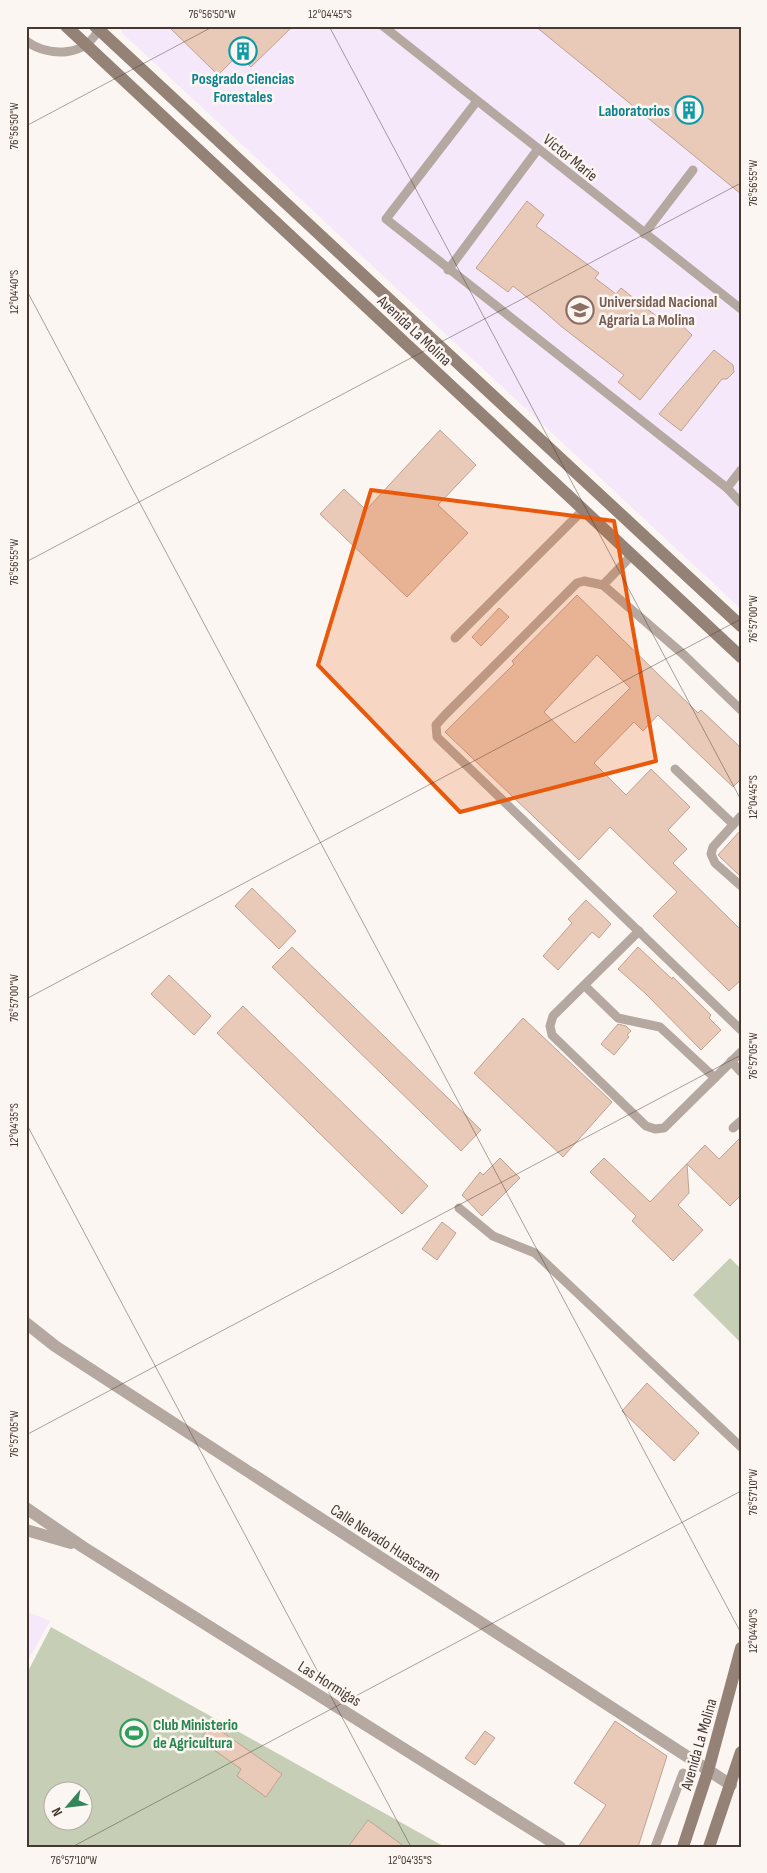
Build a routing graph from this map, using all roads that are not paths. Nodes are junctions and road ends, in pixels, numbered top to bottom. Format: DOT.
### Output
graph roads {
  1 [pos="66,26"];
  2 [pos="383,26"];
  3 [pos="98,27"];
  4 [pos="26,42"];
  5 [pos="86,44"];
  6 [pos="477,101"];
  7 [pos="538,149"];
  8 [pos="693,170"];
  9 [pos="644,234"];
  10 [pos="448,270"];
  11 [pos="741,309"];
  12 [pos="741,470"];
  13 [pos="727,488"];
  14 [pos="741,503"];
  15 [pos="583,510"];
  16 [pos="632,555"];
  17 [pos="603,585"];
  18 [pos="741,626"];
  19 [pos="455,638"];
  20 [pos="741,657"];
  21 [pos="741,710"];
  22 [pos="675,769"];
  23 [pos="741,816"];
  24 [pos="733,824"];
  25 [pos="741,886"];
  26 [pos="639,931"];
  27 [pos="585,986"];
  28 [pos="741,1030"];
  29 [pos="741,1052"];
  30 [pos="731,1061"];
  31 [pos="741,1072"];
  32 [pos="715,1078"];
  33 [pos="741,1121"];
  34 [pos="734,1128"];
  35 [pos="459,1208"];
  36 [pos="26,1323"];
  37 [pos="741,1446"];
  38 [pos="26,1508"];
  39 [pos="26,1530"];
  40 [pos="83,1547"];
  41 [pos="741,1648"];
  42 [pos="741,1752"];
  43 [pos="708,1771"];
  44 [pos="682,1773"];
  45 [pos="731,1785"];
  46 [pos="560,1847"];
  47 [pos="655,1847"];
  48 [pos="683,1847"];
  49 [pos="708,1847"];
  1 -- 5 [label="main road, Avenida La Molina"];
  2 -- 6 [label="lane, Víctor Marie"];
  3 -- 5 [label="lane"];
  3 -- 18 [label="main road, Avenida La Molina"];
  4 -- 5 [label="lane"];
  5 -- 15 [label="main road, Avenida La Molina"];
  6 -- 7 [label="lane, Víctor Marie"];
  6 -- 10 [label="lane"];
  7 -- 9 [label="lane, Víctor Marie"];
  7 -- 10 [label="lane"];
  8 -- 9 [label="lane"];
  9 -- 11 [label="lane, Víctor Marie"];
  10 -- 13 [label="lane"];
  12 -- 13 [label="lane"];
  13 -- 14 [label="lane"];
  15 -- 16 [label="main road, Avenida La Molina"];
  15 -- 19 [label="lane"];
  16 -- 17 [label="lane"];
  16 -- 20 [label="main road, Avenida La Molina"];
  17 -- 21 [label="lane"];
  17 -- 26 [label="lane"];
  22 -- 24 [label="lane"];
  23 -- 24 [label="lane"];
  24 -- 25 [label="lane"];
  26 -- 27 [label="lane"];
  26 -- 28 [label="lane"];
  27 -- 32 [label="lane"];
  27 -- 32 [label="lane"];
  29 -- 30 [label="lane"];
  30 -- 31 [label="lane"];
  30 -- 32 [label="lane"];
  33 -- 34 [label="lane"];
  35 -- 37 [label="lane"];
  36 -- 43 [label="street, Calle Nevado Huascaran"];
  38 -- 40 [label="street, Las Hormigas"];
  39 -- 40 [label="street, Las Hormigas"];
  40 -- 46 [label="street, Las Hormigas"];
  41 -- 43 [label="main road, Avenida La Molina"];
  42 -- 45 [label="main road"];
  43 -- 45 [label="street, Calle Nevado Huascaran"];
  43 -- 48 [label="main road, Avenida La Molina"];
  44 -- 47 [label="lane"];
  45 -- 49 [label="main road"];
}
